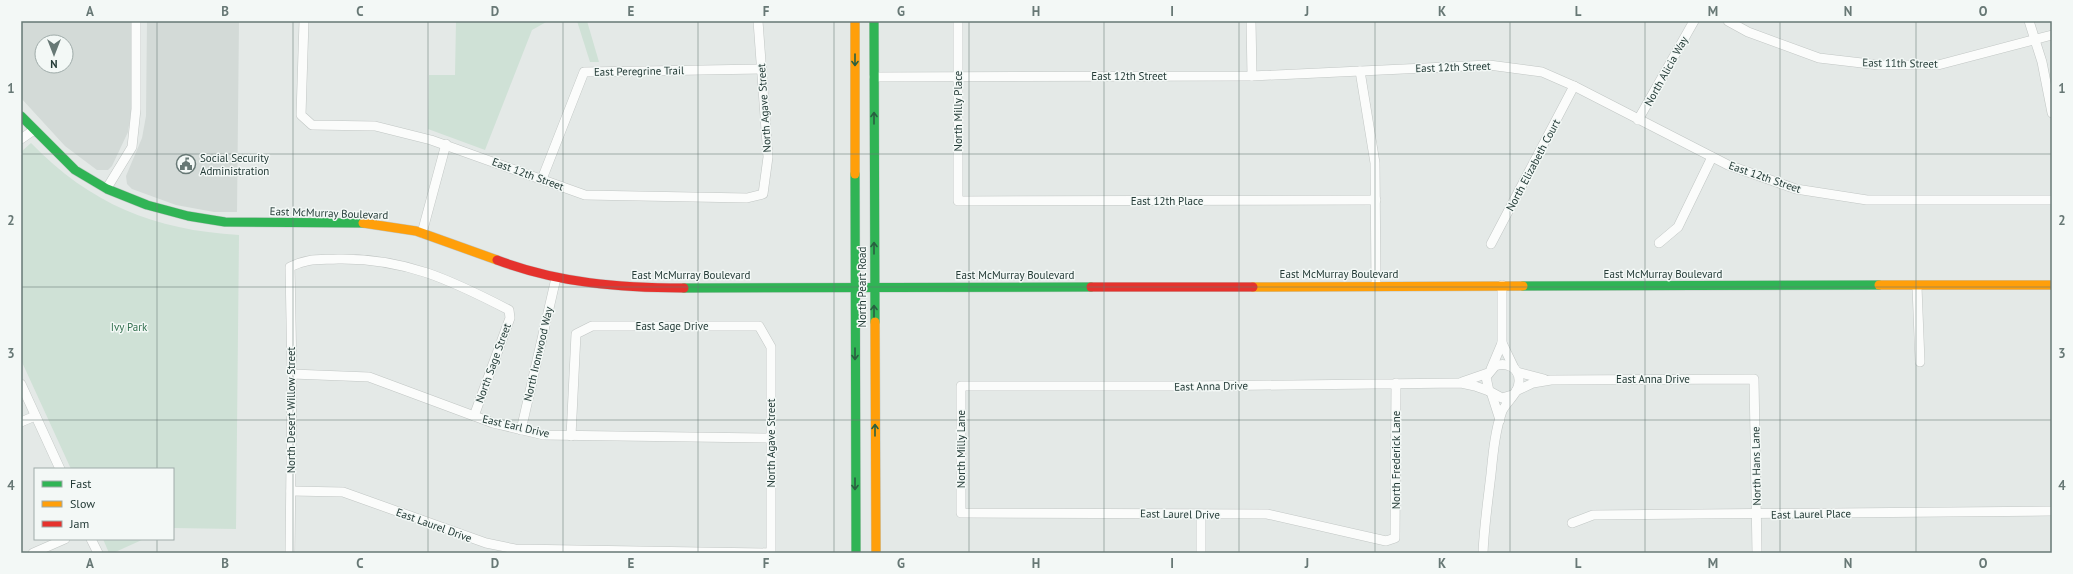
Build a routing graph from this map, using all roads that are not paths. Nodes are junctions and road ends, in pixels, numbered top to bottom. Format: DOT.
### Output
graph roads {
  1 [pos="136,21"];
  2 [pos="304,21"];
  3 [pos="758,21"];
  4 [pos="855,21"];
  5 [pos="874,21"];
  6 [pos="958,21"];
  7 [pos="1251,21"];
  8 [pos="1694,21"];
  9 [pos="1728,21"];
  10 [pos="2029,21"];
  11 [pos="2052,35"];
  12 [pos="2035,40"];
  13 [pos="762,69"];
  14 [pos="1360,71"];
  15 [pos="958,76"];
  16 [pos="1252,76"];
  17 [pos="874,77"];
  18 [pos="1574,86"];
  19 [pos="2052,113"];
  20 [pos="21,116"];
  21 [pos="1638,120"];
  22 [pos="34,130"];
  23 [pos="21,139"];
  24 [pos="446,144"];
  25 [pos="1712,157"];
  26 [pos="542,179"];
  27 [pos="107,188"];
  28 [pos="763,194"];
  29 [pos="1376,200"];
  30 [pos="2052,200"];
  31 [pos="958,201"];
  32 [pos="422,233"];
  33 [pos="1658,243"];
  34 [pos="1491,244"];
  35 [pos="556,278"];
  36 [pos="1502,285"];
  37 [pos="2052,285"];
  38 [pos="1376,286"];
  39 [pos="855,287"];
  40 [pos="874,287"];
  41 [pos="1918,287"];
  42 [pos="509,310"];
  43 [pos="764,336"];
  44 [pos="1502,343"];
  45 [pos="1920,362"];
  46 [pos="1515,370"];
  47 [pos="1489,371"];
  48 [pos="292,374"];
  49 [pos="1754,379"];
  50 [pos="1551,380"];
  51 [pos="1396,383"];
  52 [pos="1461,383"];
  53 [pos="21,384"];
  54 [pos="961,386"];
  55 [pos="1491,393"];
  56 [pos="1514,393"];
  57 [pos="35,416"];
  58 [pos="474,416"];
  59 [pos="1500,421"];
  60 [pos="21,422"];
  61 [pos="521,430"];
  62 [pos="571,436"];
  63 [pos="771,438"];
  64 [pos="60,468"];
  65 [pos="291,491"];
  66 [pos="2052,511"];
  67 [pos="961,513"];
  68 [pos="1201,514"];
  69 [pos="1756,514"];
  70 [pos="1572,523"];
  71 [pos="1395,538"];
  72 [pos="63,540"];
  73 [pos="92,540"];
  74 [pos="34,553"];
  75 [pos="98,553"];
  76 [pos="290,553"];
  77 [pos="771,553"];
  78 [pos="856,553"];
  79 [pos="876,553"];
  80 [pos="1201,553"];
  81 [pos="1483,553"];
  82 [pos="1757,553"];
  1 -- 27 [label="street"];
  2 -- 24 [label="street, East 12th Street"];
  3 -- 13 [label="street, North Agave Street"];
  4 -- 39 [label="street, North Peart Road, one-way"];
  5 -- 17 [label="street, North Peart Road"];
  6 -- 15 [label="street, North Milly Place"];
  7 -- 16 [label="street"];
  8 -- 21 [label="street, North Alicia Way"];
  9 -- 12 [label="street, East 11th Street"];
  10 -- 12 [label="street"];
  11 -- 12 [label="street, East 11th Street"];
  12 -- 19 [label="street"];
  13 -- 26 [label="street, East Peregrine Trail"];
  13 -- 28 [label="street, North Agave Street"];
  14 -- 16 [label="street, East 12th Street"];
  14 -- 18 [label="street, East 12th Street"];
  14 -- 29 [label="street"];
  15 -- 16 [label="street, East 12th Street"];
  15 -- 17 [label="street, East 12th Street"];
  15 -- 31 [label="street, North Milly Place"];
  40 -- 17 [label="street, North Peart Road, one-way"];
  18 -- 21 [label="street, East 12th Street"];
  18 -- 34 [label="street, North Elizabeth Court"];
  20 -- 22 [label="street, East McMurray Boulevard"];
  21 -- 25 [label="street, East 12th Street"];
  22 -- 23 [label="street"];
  22 -- 27 [label="street, East McMurray Boulevard"];
  24 -- 26 [label="street, East 12th Street"];
  24 -- 32 [label="street"];
  25 -- 30 [label="street, East 12th Street"];
  25 -- 33 [label="street"];
  26 -- 28 [label="street, East 12th Street"];
  27 -- 32 [label="street, East McMurray Boulevard"];
  29 -- 31 [label="street, East 12th Place"];
  29 -- 38 [label="street"];
  32 -- 35 [label="street, East McMurray Boulevard"];
  35 -- 39 [label="street, East McMurray Boulevard"];
  35 -- 61 [label="street, North Ironwood Way"];
  36 -- 38 [label="street, East McMurray Boulevard"];
  36 -- 41 [label="street, East McMurray Boulevard"];
  36 -- 44 [label="street"];
  37 -- 41 [label="street, East McMurray Boulevard"];
  38 -- 40 [label="street, East McMurray Boulevard"];
  39 -- 40 [label="street, East McMurray Boulevard"];
  39 -- 78 [label="street, North Peart Road, one-way"];
  79 -- 40 [label="street, North Peart Road, one-way"];
  41 -- 45 [label="street"];
  42 -- 48 [label="street, North Desert Willow Street"];
  42 -- 58 [label="street, North Sage Street"];
  43 -- 62 [label="street, East Sage Drive"];
  43 -- 63 [label="street, North Agave Street"];
  44 -- 46 [label="street"];
  44 -- 47 [label="street"];
  46 -- 47 [label="street"];
  46 -- 50 [label="street, East Anna Drive"];
  46 -- 56 [label="street"];
  47 -- 52 [label="street, East Anna Drive"];
  47 -- 55 [label="street"];
  48 -- 58 [label="street, East Earl Drive"];
  48 -- 65 [label="street, North Desert Willow Street"];
  49 -- 50 [label="street, East Anna Drive"];
  49 -- 69 [label="street, North Hans Lane"];
  50 -- 56 [label="street, East Anna Drive"];
  51 -- 52 [label="street, East Anna Drive"];
  51 -- 54 [label="street, East Anna Drive"];
  51 -- 71 [label="street, North Frederick Lane"];
  52 -- 55 [label="street, East Anna Drive"];
  53 -- 57 [label="street"];
  54 -- 67 [label="street, North Milly Lane"];
  55 -- 56 [label="street"];
  55 -- 59 [label="street"];
  56 -- 59 [label="street"];
  57 -- 60 [label="street"];
  57 -- 64 [label="street"];
  58 -- 61 [label="street, East Earl Drive"];
  59 -- 81 [label="street"];
  61 -- 62 [label="street, East Earl Drive"];
  62 -- 63 [label="street, East Earl Drive"];
  63 -- 77 [label="street, North Agave Street"];
  65 -- 76 [label="street, North Desert Willow Street"];
  65 -- 77 [label="street, East Laurel Drive"];
  66 -- 69 [label="street, East Laurel Place"];
  67 -- 68 [label="street, East Laurel Drive"];
  68 -- 71 [label="street, East Laurel Drive"];
  68 -- 80 [label="street"];
  69 -- 70 [label="street, East Laurel Place"];
  69 -- 82 [label="street, North Hans Lane"];
  72 -- 74 [label="street"];
  73 -- 75 [label="street"];
}
